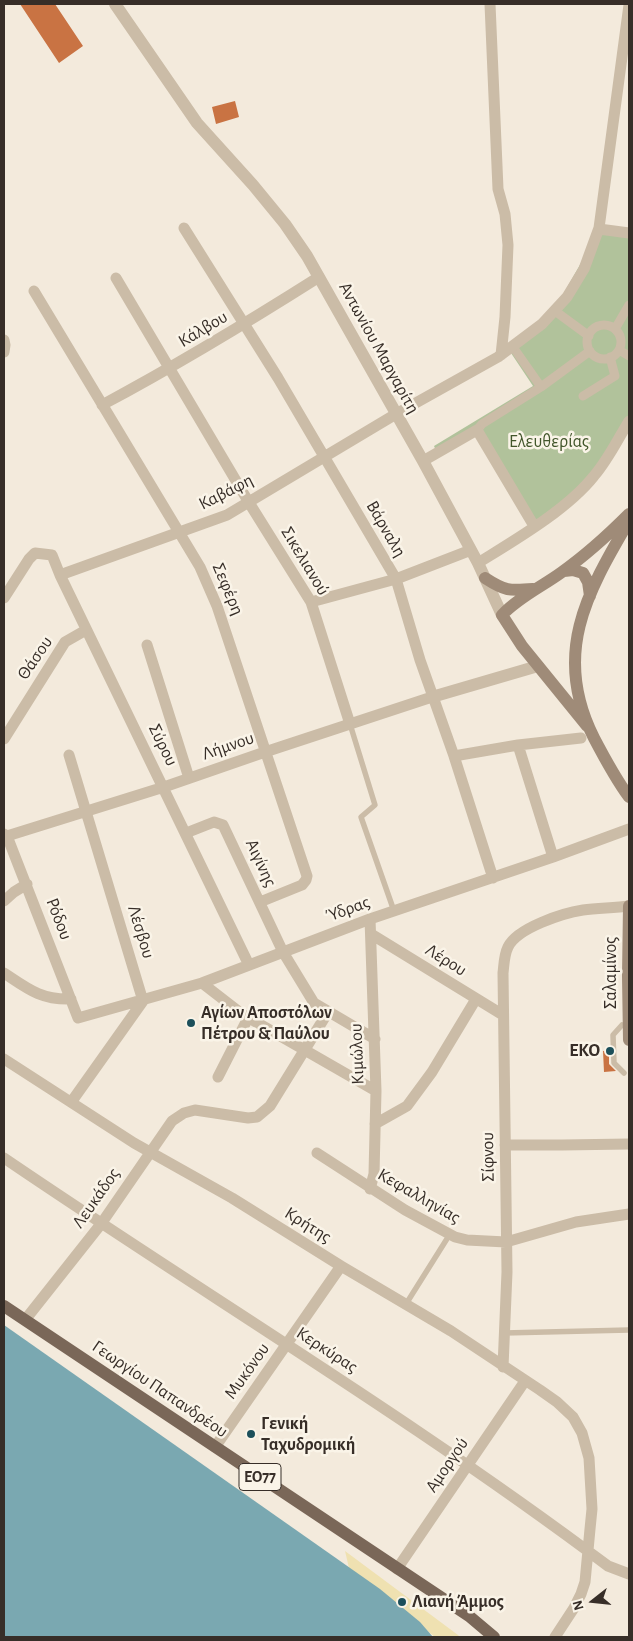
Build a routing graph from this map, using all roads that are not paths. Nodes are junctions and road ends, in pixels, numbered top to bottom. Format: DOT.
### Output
graph roads {
  1 [pos="115,4"];
  2 [pos="490,4"];
  3 [pos="629,6"];
  4 [pos="624,87"];
  5 [pos="184,228"];
  6 [pos="599,230"];
  7 [pos="629,233"];
  8 [pos="319,277"];
  9 [pos="116,278"];
  10 [pos="34,291"];
  11 [pos="629,305"];
  12 [pos="555,311"];
  13 [pos="244,325"];
  14 [pos="615,329"];
  15 [pos="589,336"];
  16 [pos="4,340"];
  17 [pos="513,347"];
  18 [pos="619,350"];
  19 [pos="590,351"];
  20 [pos="4,352"];
  21 [pos="501,355"];
  22 [pos="629,356"];
  23 [pos="610,357"];
  24 [pos="170,369"];
  25 [pos="540,387"];
  26 [pos="583,396"];
  27 [pos="102,405"];
  28 [pos="396,414"];
  29 [pos="629,421"];
  30 [pos="477,430"];
  31 [pos="324,457"];
  32 [pos="423,461"];
  33 [pos="248,501"];
  34 [pos="629,514"];
  35 [pos="629,521"];
  36 [pos="534,526"];
  37 [pos="179,532"];
  38 [pos="471,550"];
  39 [pos="478,563"];
  40 [pos="564,571"];
  41 [pos="60,575"];
  42 [pos="485,578"];
  43 [pos="396,579"];
  44 [pos="536,589"];
  45 [pos="590,596"];
  46 [pos="4,598"];
  47 [pos="311,602"];
  48 [pos="502,615"];
  49 [pos="86,630"];
  50 [pos="147,645"];
  51 [pos="538,666"];
  52 [pos="575,678"];
  53 [pos="558,688"];
  54 [pos="432,697"];
  55 [pos="350,724"];
  56 [pos="587,726"];
  57 [pos="581,738"];
  58 [pos="4,739"];
  59 [pos="518,745"];
  60 [pos="265,752"];
  61 [pos="69,755"];
  62 [pos="454,756"];
  63 [pos="189,778"];
  64 [pos="164,787"];
  65 [pos="629,797"];
  66 [pos="86,810"];
  67 [pos="629,829"];
  68 [pos="186,833"];
  69 [pos="5,835"];
  70 [pos="553,858"];
  71 [pos="493,878"];
  72 [pos="27,884"];
  73 [pos="4,902"];
  74 [pos="260,902"];
  75 [pos="629,906"];
  76 [pos="394,911"];
  77 [pos="370,919"];
  78 [pos="371,934"];
  79 [pos="283,952"];
  80 [pos="249,965"];
  81 [pos="4,974"];
  82 [pos="202,983"];
  83 [pos="71,999"];
  84 [pos="476,999"];
  85 [pos="143,1001"];
  86 [pos="328,1012"];
  87 [pos="629,1012"];
  88 [pos="503,1015"];
  89 [pos="78,1018"];
  90 [pos="248,1018"];
  91 [pos="622,1025"];
  92 [pos="375,1039"];
  93 [pos="629,1040"];
  94 [pos="305,1050"];
  95 [pos="4,1059"];
  96 [pos="624,1073"];
  97 [pos="218,1077"];
  98 [pos="376,1091"];
  99 [pos="72,1101"];
  100 [pos="375,1124"];
  101 [pos="629,1144"];
  102 [pos="505,1145"];
  103 [pos="150,1151"];
  104 [pos="317,1153"];
  105 [pos="4,1158"];
  106 [pos="370,1189"];
  107 [pos="629,1214"];
  108 [pos="101,1224"];
  109 [pos="450,1234"];
  110 [pos="506,1242"];
  111 [pos="341,1266"];
  112 [pos="406,1304"];
  113 [pos="4,1306"];
  114 [pos="25,1320"];
  115 [pos="629,1330"];
  116 [pos="504,1333"];
  117 [pos="287,1344"];
  118 [pos="503,1367"];
  119 [pos="525,1381"];
  120 [pos="215,1447"];
  121 [pos="469,1465"];
  122 [pos="588,1551"];
  123 [pos="397,1569"];
  124 [pos="629,1574"];
  125 [pos="494,1637"];
  126 [pos="555,1637"];
  1 -- 8 [label="street, Αντωνίου Μαργαρίτη"];
  2 -- 21 [label="street"];
  3 -- 4 [label="street, Καβάφη"];
  4 -- 6 [label="street, Καβάφη"];
  5 -- 13 [label="street, Βάρναλη"];
  6 -- 7 [label="street"];
  6 -- 12 [label="street, Καβάφη"];
  8 -- 13 [label="street, Κάλβου"];
  8 -- 28 [label="street, Αντωνίου Μαργαρίτη"];
  9 -- 24 [label="street, Σικελιανού"];
  10 -- 27 [label="street, Σεφέρη"];
  11 -- 14 [label="street"];
  12 -- 15 [label="street"];
  12 -- 17 [label="street, Καβάφη"];
  13 -- 24 [label="street, Κάλβου"];
  13 -- 31 [label="street, Βάρναλη"];
  14 -- 15 [label="street"];
  14 -- 18 [label="street"];
  15 -- 19 [label="street"];
  16 -- 20 [label="street"];
  17 -- 21 [label="street, Καβάφη"];
  17 -- 25 [label="street"];
  18 -- 22 [label="street"];
  18 -- 23 [label="street"];
  19 -- 23 [label="street"];
  19 -- 25 [label="street"];
  21 -- 28 [label="street, Καβάφη"];
  23 -- 26 [label="street"];
  24 -- 27 [label="street, Κάλβου"];
  24 -- 33 [label="street, Σικελιανού"];
  25 -- 30 [label="street"];
  27 -- 37 [label="street, Σεφέρη"];
  28 -- 31 [label="street, Καβάφη"];
  28 -- 32 [label="street, Αντωνίου Μαργαρίτη"];
  29 -- 36 [label="street"];
  30 -- 32 [label="street"];
  30 -- 36 [label="street"];
  31 -- 33 [label="street, Καβάφη"];
  31 -- 43 [label="street, Βάρναλη"];
  32 -- 38 [label="street, Αντωνίου Μαργαρίτη"];
  33 -- 37 [label="street, Καβάφη"];
  33 -- 47 [label="street, Σικελιανού"];
  34 -- 40 [label="main road"];
  35 -- 45 [label="main road"];
  36 -- 39 [label="street"];
  37 -- 41 [label="street, Καβάφη"];
  37 -- 60 [label="street, Σεφέρη"];
  38 -- 39 [label="street, Αντωνίου Μαργαρίτη"];
  38 -- 43 [label="street"];
  39 -- 42 [label="street, Αντωνίου Μαργαρίτη"];
  40 -- 44 [label="main road"];
  40 -- 45 [label="main road"];
  41 -- 46 [label="street, Σύρου"];
  41 -- 49 [label="street, Σύρου"];
  42 -- 44 [label="main road"];
  42 -- 48 [label="street, Αντωνίου Μαργαρίτη"];
  43 -- 47 [label="street"];
  43 -- 54 [label="street, Βάρναλη"];
  44 -- 48 [label="main road"];
  45 -- 52 [label="main road"];
  47 -- 55 [label="street, Σικελιανού"];
  48 -- 51 [label="main road, Αντωνίου Μαργαρίτη"];
  49 -- 58 [label="street, Θάσου"];
  49 -- 64 [label="street, Σύρου"];
  50 -- 63 [label="street"];
  51 -- 53 [label="main road, Αντωνίου Μαργαρίτη"];
  51 -- 54 [label="street"];
  52 -- 53 [label="main road"];
  52 -- 56 [label="main road"];
  53 -- 56 [label="main road, Αντωνίου Μαργαρίτη"];
  54 -- 55 [label="street, Λήμνου"];
  54 -- 62 [label="street, Βάρναλη"];
  55 -- 60 [label="street, Λήμνου"];
  55 -- 76 [label="lane, Σικελιανού"];
  56 -- 65 [label="main road"];
  57 -- 59 [label="street"];
  59 -- 62 [label="street"];
  59 -- 70 [label="street"];
  60 -- 63 [label="street, Λήμνου"];
  60 -- 74 [label="street, Σεφέρη"];
  61 -- 66 [label="street, Λέσβου"];
  62 -- 71 [label="street, Βάρναλη"];
  63 -- 64 [label="street, Λήμνου"];
  64 -- 66 [label="street, Λήμνου"];
  64 -- 68 [label="street, Σύρου"];
  66 -- 69 [label="street, Λήμνου"];
  66 -- 85 [label="street, Λέσβου"];
  67 -- 70 [label="street, Ύδρας"];
  68 -- 74 [label="street, Αιγίνης"];
  68 -- 80 [label="street, Σύρου"];
  69 -- 72 [label="street, Ρόδου"];
  70 -- 71 [label="street, Ύδρας"];
  71 -- 76 [label="street, Ύδρας"];
  72 -- 73 [label="street"];
  72 -- 83 [label="street, Ρόδου"];
  74 -- 79 [label="street, Αιγίνης"];
  75 -- 87 [label="main road, Σαλαμίνος"];
  75 -- 88 [label="street, Σίφνου"];
  76 -- 77 [label="street, Ύδρας"];
  77 -- 78 [label="street, Κιμώλου"];
  77 -- 79 [label="street, Ύδρας"];
  78 -- 84 [label="street, Λέρου"];
  78 -- 92 [label="street, Κιμώλου"];
  79 -- 80 [label="street, Ύδρας"];
  79 -- 86 [label="street, Αιγίνης"];
  80 -- 82 [label="street, Ύδρας"];
  81 -- 83 [label="street"];
  82 -- 85 [label="street, Ύδρας"];
  82 -- 90 [label="street"];
  83 -- 89 [label="street, Ρόδου"];
  84 -- 88 [label="street, Λέρου"];
  84 -- 100 [label="street"];
  85 -- 89 [label="street, Ύδρας"];
  85 -- 99 [label="street"];
  86 -- 92 [label="street, Αιγίνης"];
  86 -- 94 [label="street"];
  87 -- 93 [label="main road, Σαλαμίνος"];
  88 -- 102 [label="street, Σίφνου"];
  90 -- 94 [label="street"];
  90 -- 97 [label="street"];
  91 -- 96 [label="lane"];
  92 -- 98 [label="street, Κιμώλου"];
  94 -- 98 [label="street"];
  94 -- 103 [label="street, Λευκάδος"];
  95 -- 99 [label="street, Κρήτης"];
  98 -- 100 [label="street, Κιμώλου"];
  99 -- 103 [label="street, Κρήτης"];
  100 -- 106 [label="street, Κιμώλου"];
  101 -- 102 [label="street"];
  102 -- 110 [label="street, Σίφνου"];
  103 -- 108 [label="street, Λευκάδος"];
  103 -- 111 [label="street, Κρήτης"];
  104 -- 106 [label="street, Κεφαλληνίας"];
  105 -- 108 [label="street, Κερκύρας"];
  106 -- 109 [label="street, Κεφαλληνίας"];
  107 -- 110 [label="street, Κεφαλληνίας"];
  108 -- 114 [label="street, Λευκάδος"];
  108 -- 117 [label="street, Κερκύρας"];
  109 -- 110 [label="street, Κεφαλληνίας"];
  109 -- 112 [label="lane"];
  110 -- 116 [label="street, Σίφνου"];
  111 -- 112 [label="street, Κρήτης"];
  111 -- 117 [label="street, Μυκόνου"];
  112 -- 118 [label="street, Κρήτης"];
  113 -- 114 [label="main road, Γεωργίου Παπανδρέου / ΕΟ77"];
  114 -- 120 [label="main road, Γεωργίου Παπανδρέου / ΕΟ77"];
  115 -- 116 [label="lane"];
  116 -- 118 [label="street, Σίφνου"];
  117 -- 120 [label="street, Μυκόνου"];
  117 -- 121 [label="street, Κερκύρας"];
  118 -- 119 [label="street, Κρήτης"];
  119 -- 121 [label="street, Αμοργού"];
  119 -- 122 [label="street, Κρήτης"];
  120 -- 123 [label="main road, Γεωργίου Παπανδρέου / ΕΟ77"];
  121 -- 122 [label="street, Κερκύρας"];
  121 -- 123 [label="street, Αμοργού"];
  122 -- 124 [label="street, Κερκύρας"];
  122 -- 126 [label="street, Κρήτης"];
  123 -- 125 [label="main road, Γεωργίου Παπανδρέου / ΕΟ77"];
}
